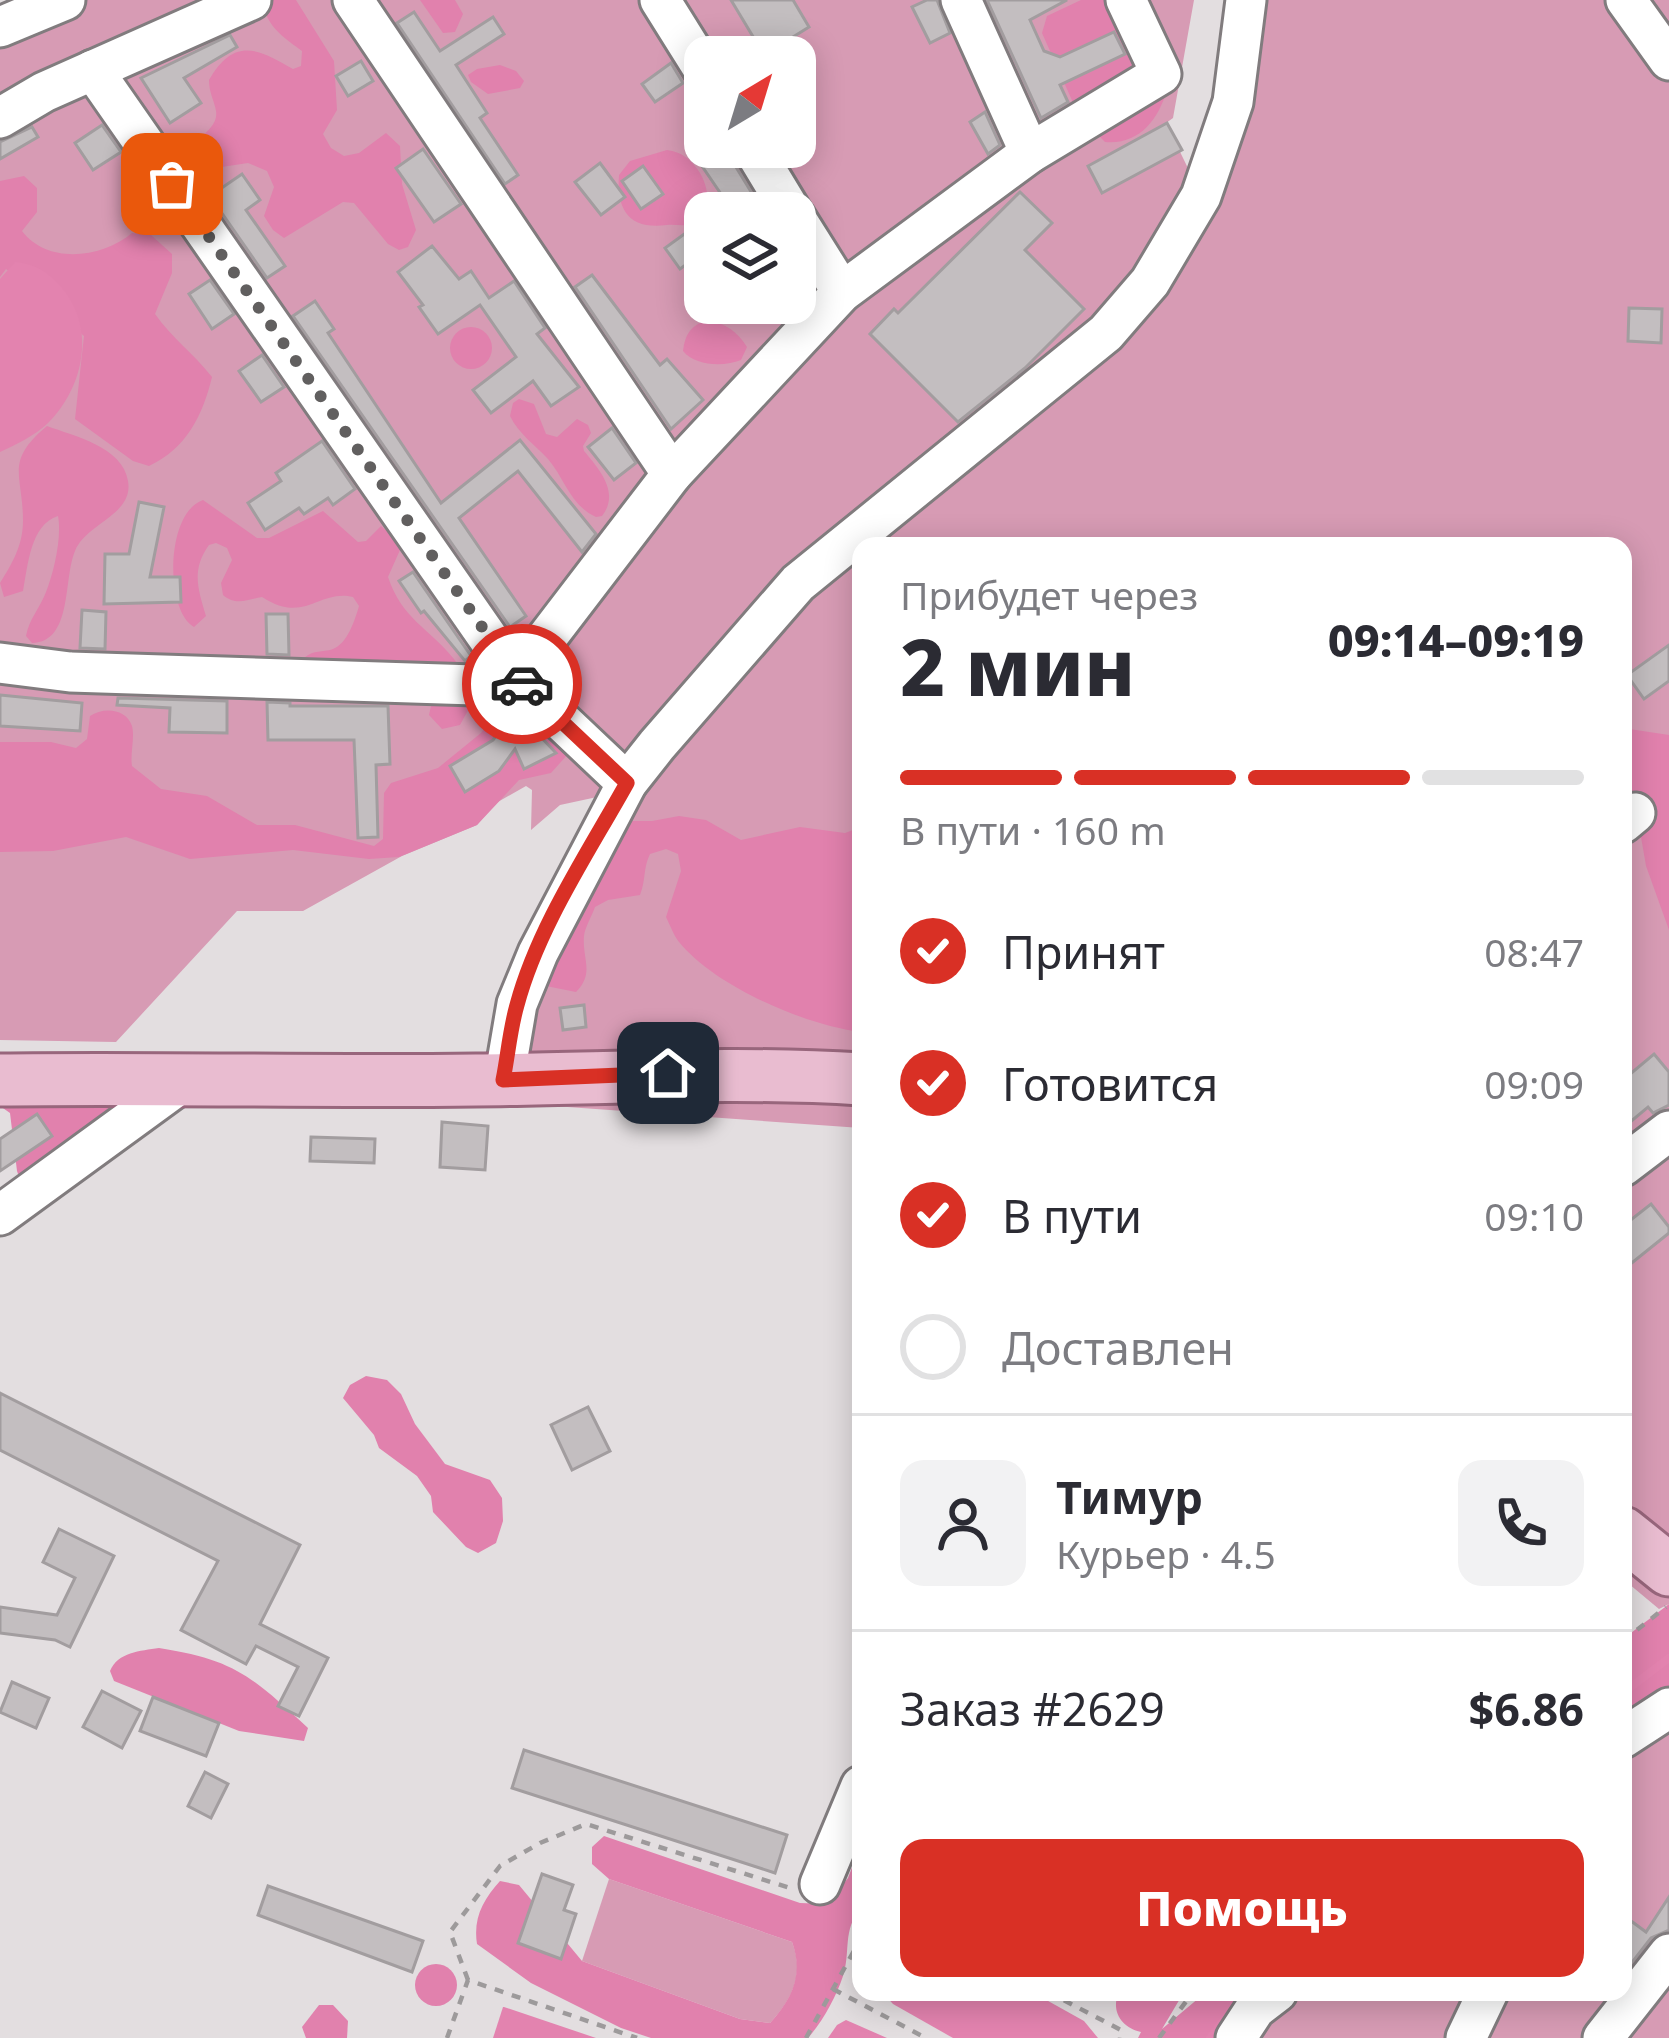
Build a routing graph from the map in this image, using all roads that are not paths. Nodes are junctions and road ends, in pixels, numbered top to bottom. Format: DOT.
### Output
graph roads {
  1 [pos="65,0"];
  2 [pos="251,0"];
  3 [pos="352,0"];
  4 [pos="660,0"];
  5 [pos="961,0"];
  6 [pos="1126,0"];
  7 [pos="1246,0"];
  8 [pos="1626,0"];
  9 [pos="0,27"];
  10 [pos="684,38"];
  11 [pos="1665,47"];
  12 [pos="93,70"];
  13 [pos="0,118"];
  14 [pos="1030,153"];
  15 [pos="816,250"];
  16 [pos="842,292"];
  17 [pos="672,474"];
  18 [pos="856,537"];
  19 [pos="852,540"];
  20 [pos="0,663"];
  21 [pos="516,678"];
  22 [pos="627,783"];
  23 [pos="188,1078"];
  24 [pos="852,1079"];
  25 [pos="0,1080"];
  26 [pos="503,1080"];
  27 [pos="1669,1130"];
  28 [pos="1632,1159"];
  29 [pos="0,1215"];
  30 [pos="1669,1708"];
  31 [pos="1632,1732"];
  32 [pos="852,1808"];
  33 [pos="820,1884"];
  34 [pos="1669,1954"];
  35 [pos="1265,2001"];
  36 [pos="1484,2001"];
  37 [pos="1236,2038"];
  38 [pos="1466,2038"];
  39 [pos="1604,2038"];
  1 -- 9 [label="street"];
  2 -- 12 [label="street"];
  3 -- 17 [label="street"];
  4 -- 10 [label="street"];
  5 -- 14 [label="street"];
  6 -- 14 [label="street"];
  7 -- 18 [label="street"];
  8 -- 11 [label="street"];
  12 -- 13 [label="street"];
  12 -- 21 [label="street"];
  14 -- 16 [label="street"];
  15 -- 16 [label="street"];
  16 -- 17 [label="street"];
  17 -- 21 [label="street"];
  19 -- 22 [label="street"];
  20 -- 21 [label="street"];
  21 -- 22 [label="street"];
  22 -- 26 [label="street"];
  23 -- 25 [label="main road"];
  23 -- 26 [label="main road"];
  23 -- 29 [label="street"];
  24 -- 26 [label="main road"];
  27 -- 28 [label="street"];
  30 -- 31 [label="street"];
  32 -- 33 [label="street"];
  34 -- 39 [label="street"];
  35 -- 37 [label="street"];
  36 -- 38 [label="street"];
}
